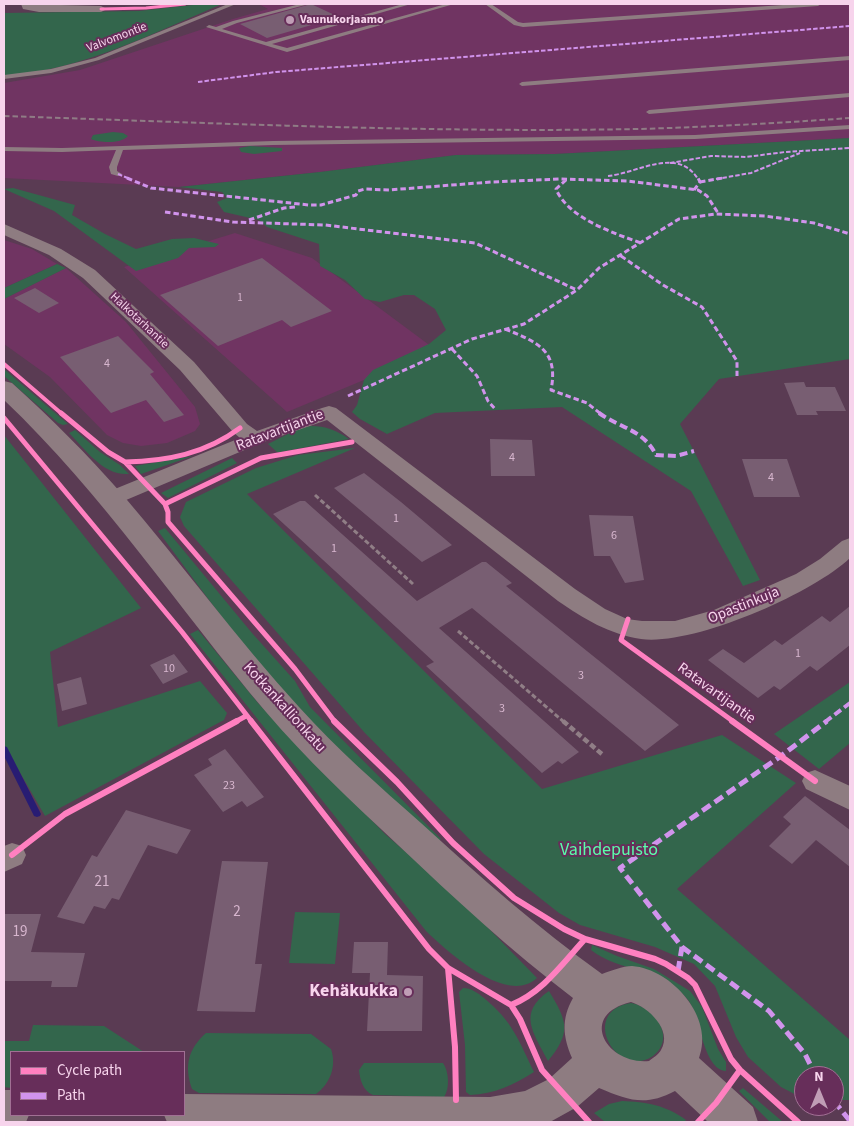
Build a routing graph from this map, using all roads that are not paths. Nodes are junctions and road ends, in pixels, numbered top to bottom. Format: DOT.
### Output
graph roads {
  1 [pos="27,4"];
  2 [pos="233,4"];
  3 [pos="306,4"];
  4 [pos="408,4"];
  5 [pos="451,4"];
  6 [pos="488,4"];
  7 [pos="818,4"];
  8 [pos="101,9"];
  9 [pos="209,27"];
  10 [pos="217,29"];
  11 [pos="268,44"];
  12 [pos="850,58"];
  13 [pos="4,77"];
  14 [pos="522,84"];
  15 [pos="850,95"];
  16 [pos="649,112"];
  17 [pos="850,127"];
  18 [pos="4,148"];
  19 [pos="120,149"];
  20 [pos="118,174"];
  21 [pos="4,229"];
  22 [pos="4,388"];
  23 [pos="254,439"];
  24 [pos="112,498"];
  25 [pos="850,546"];
  26 [pos="625,627"];
  27 [pos="814,781"];
  28 [pos="850,799"];
  29 [pos="598,994"];
  30 [pos="597,1063"];
  31 [pos="676,1064"];
  32 [pos="185,1114"];
  33 [pos="534,1117"];
  34 [pos="738,1122"];
  1 -- 8 [label="street"];
  2 -- 13 [label="lane, Valvomontie"];
  3 -- 10 [label="lane"];
  4 -- 11 [label="lane"];
  5 -- 11 [label="lane"];
  6 -- 7 [label="lane"];
  9 -- 10 [label="lane"];
  10 -- 11 [label="lane"];
  12 -- 14 [label="lane"];
  15 -- 16 [label="lane"];
  17 -- 19 [label="lane"];
  18 -- 19 [label="lane"];
  19 -- 20 [label="lane"];
  21 -- 23 [label="street, Halkotarhantie"];
  22 -- 24 [label="street, Kotkankallionkatu"];
  23 -- 24 [label="street, Ratavartijantie"];
  23 -- 26 [label="street, Ratavartijantie"];
  24 -- 29 [label="street, Kotkankallionkatu"];
  25 -- 26 [label="street, Opastinkuja"];
  27 -- 28 [label="street"];
  29 -- 30 [label="street"];
  29 -- 31 [label="street"];
  30 -- 31 [label="street"];
  30 -- 33 [label="street"];
  31 -- 34 [label="street"];
  32 -- 33 [label="street"];
}
